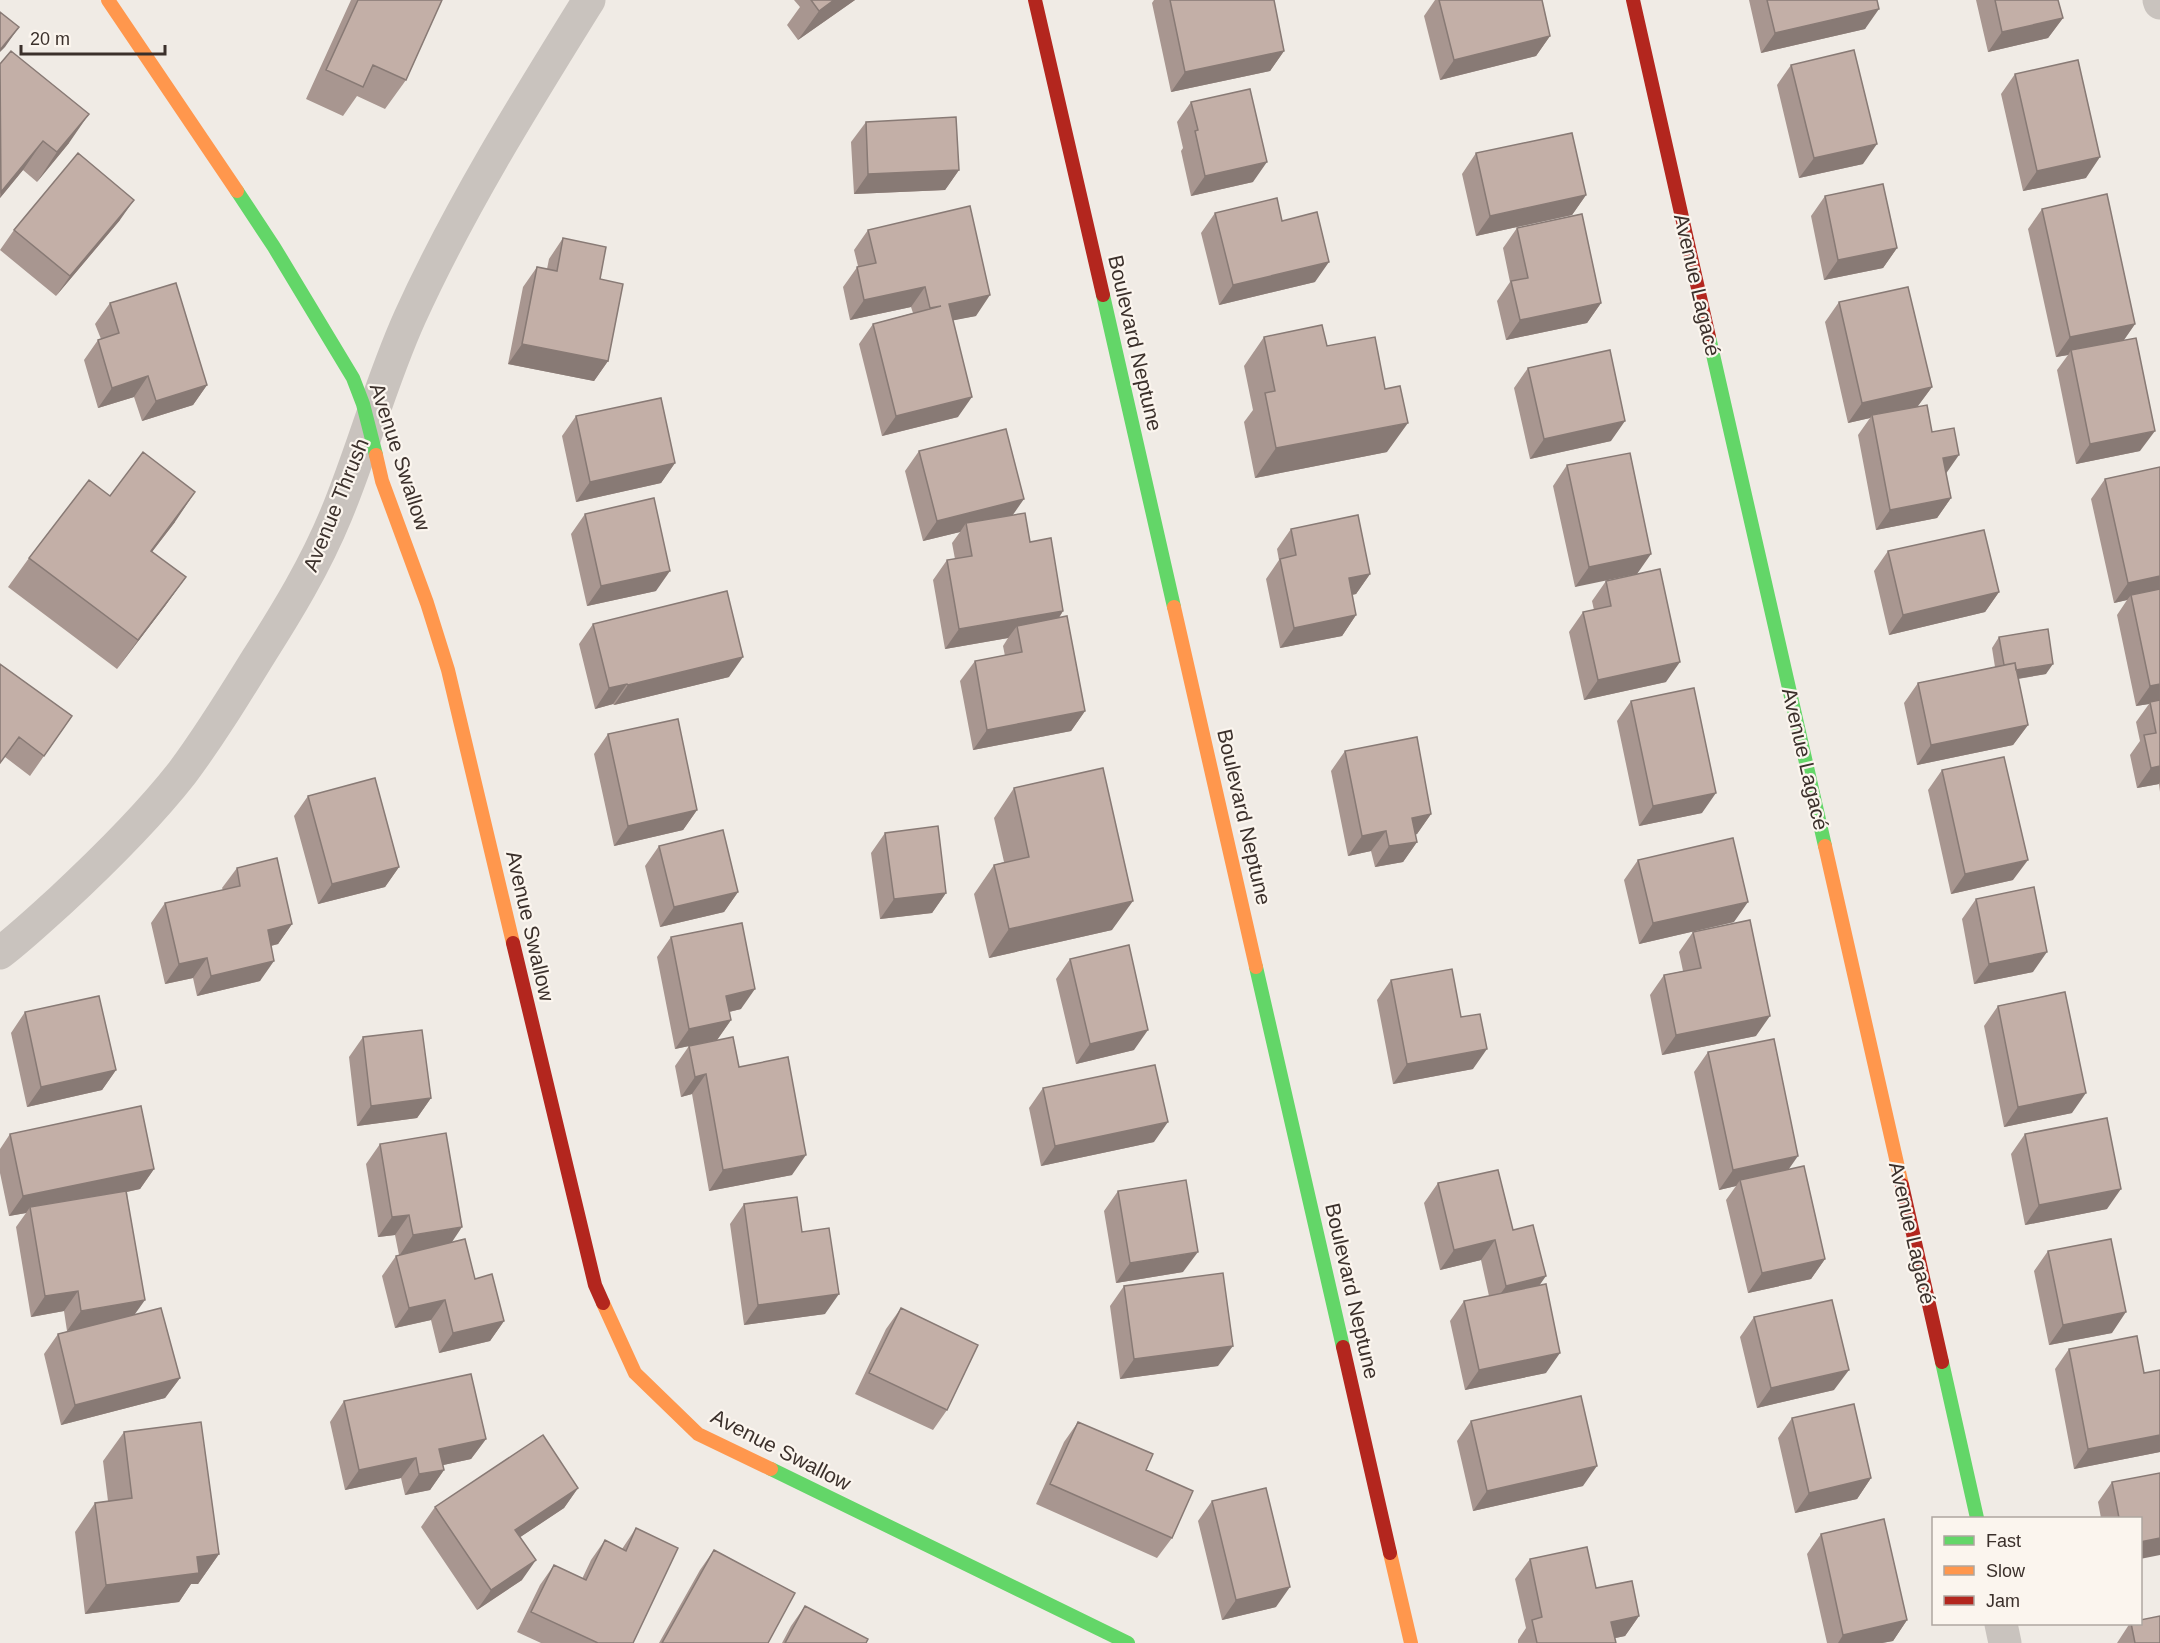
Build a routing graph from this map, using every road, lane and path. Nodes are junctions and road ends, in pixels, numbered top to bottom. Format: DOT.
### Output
graph roads {
  1 [pos="108,0"];
  2 [pos="589,0"];
  3 [pos="1035,0"];
  4 [pos="1633,0"];
  5 [pos="368,424"];
  6 [pos="0,953"];
  7 [pos="1977,1517"];
  8 [pos="2002,1625"];
  9 [pos="1128,1643"];
  10 [pos="1411,1643"];
  11 [pos="2006,1643"];
  1 -- 5 [label="street, Avenue Swallow"];
  2 -- 5 [label="street, Avenue Thrush"];
  3 -- 10 [label="street, Boulevard Neptune"];
  4 -- 7 [label="street, Avenue Lagacé"];
  5 -- 6 [label="street, Avenue Thrush"];
  5 -- 9 [label="street, Avenue Swallow"];
  8 -- 11 [label="street"];
}
